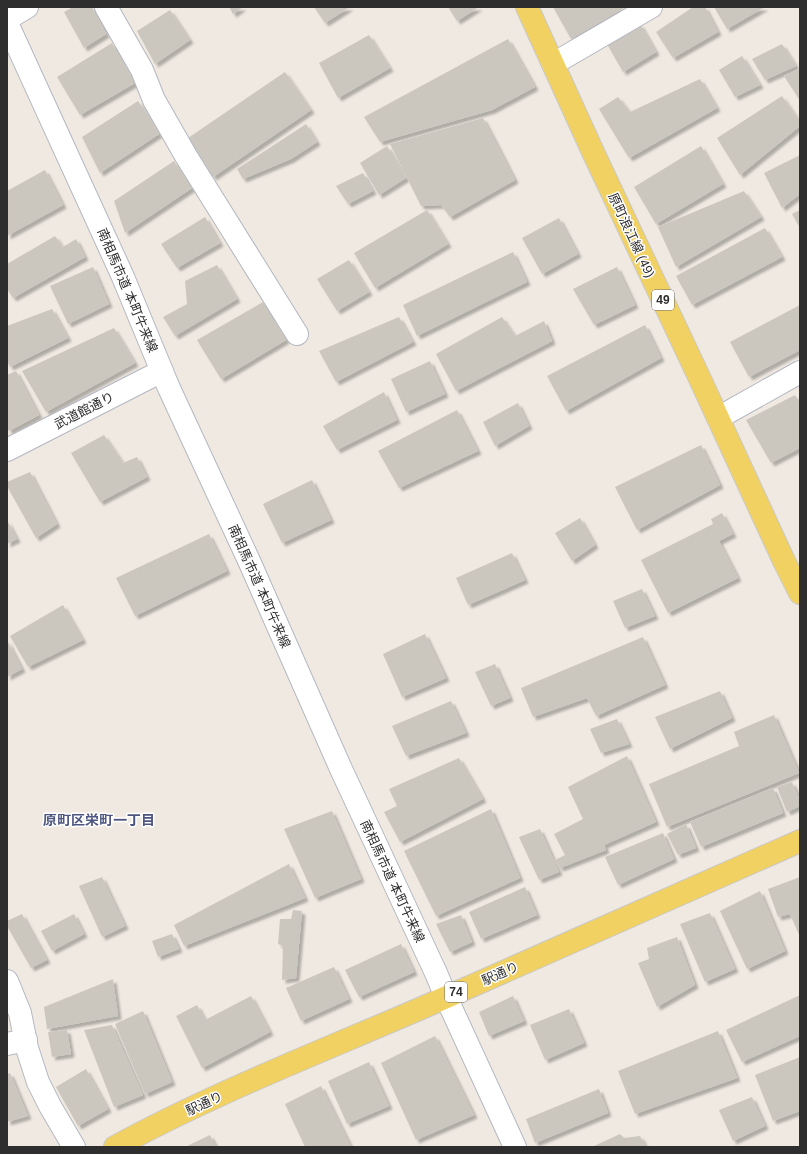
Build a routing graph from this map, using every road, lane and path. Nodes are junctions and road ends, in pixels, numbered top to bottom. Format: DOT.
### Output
graph roads {
  1 [pos="27,7"];
  2 [pos="106,7"];
  3 [pos="527,7"];
  4 [pos="651,7"];
  5 [pos="7,19"];
  6 [pos="7,23"];
  7 [pos="553,64"];
  8 [pos="297,334"];
  9 [pos="162,371"];
  10 [pos="800,372"];
  11 [pos="718,418"];
  12 [pos="7,450"];
  13 [pos="800,593"];
  14 [pos="800,841"];
  15 [pos="7,981"];
  16 [pos="446,997"];
  17 [pos="17,1042"];
  18 [pos="74,1147"];
  19 [pos="115,1147"];
  20 [pos="515,1147"];
  1 -- 5 [label="street"];
  2 -- 8 [label="street"];
  3 -- 7 [label="main road, 原町浪江線 (49) / 49"];
  4 -- 7 [label="street"];
  6 -- 9 [label="street, 南相馬市道 本町牛来線"];
  7 -- 11 [label="main road, 原町浪江線 (49) / 49"];
  9 -- 12 [label="street, 武道館通り"];
  9 -- 16 [label="street, 南相馬市道 本町牛来線"];
  10 -- 11 [label="street"];
  11 -- 13 [label="main road, 原町浪江線 (49) / 49"];
  14 -- 16 [label="main road, 駅通り / 74"];
  15 -- 17 [label="street"];
  16 -- 19 [label="main road, 駅通り / 74"];
  16 -- 20 [label="street, 南相馬市道 本町牛来線"];
  17 -- 18 [label="street"];
}
